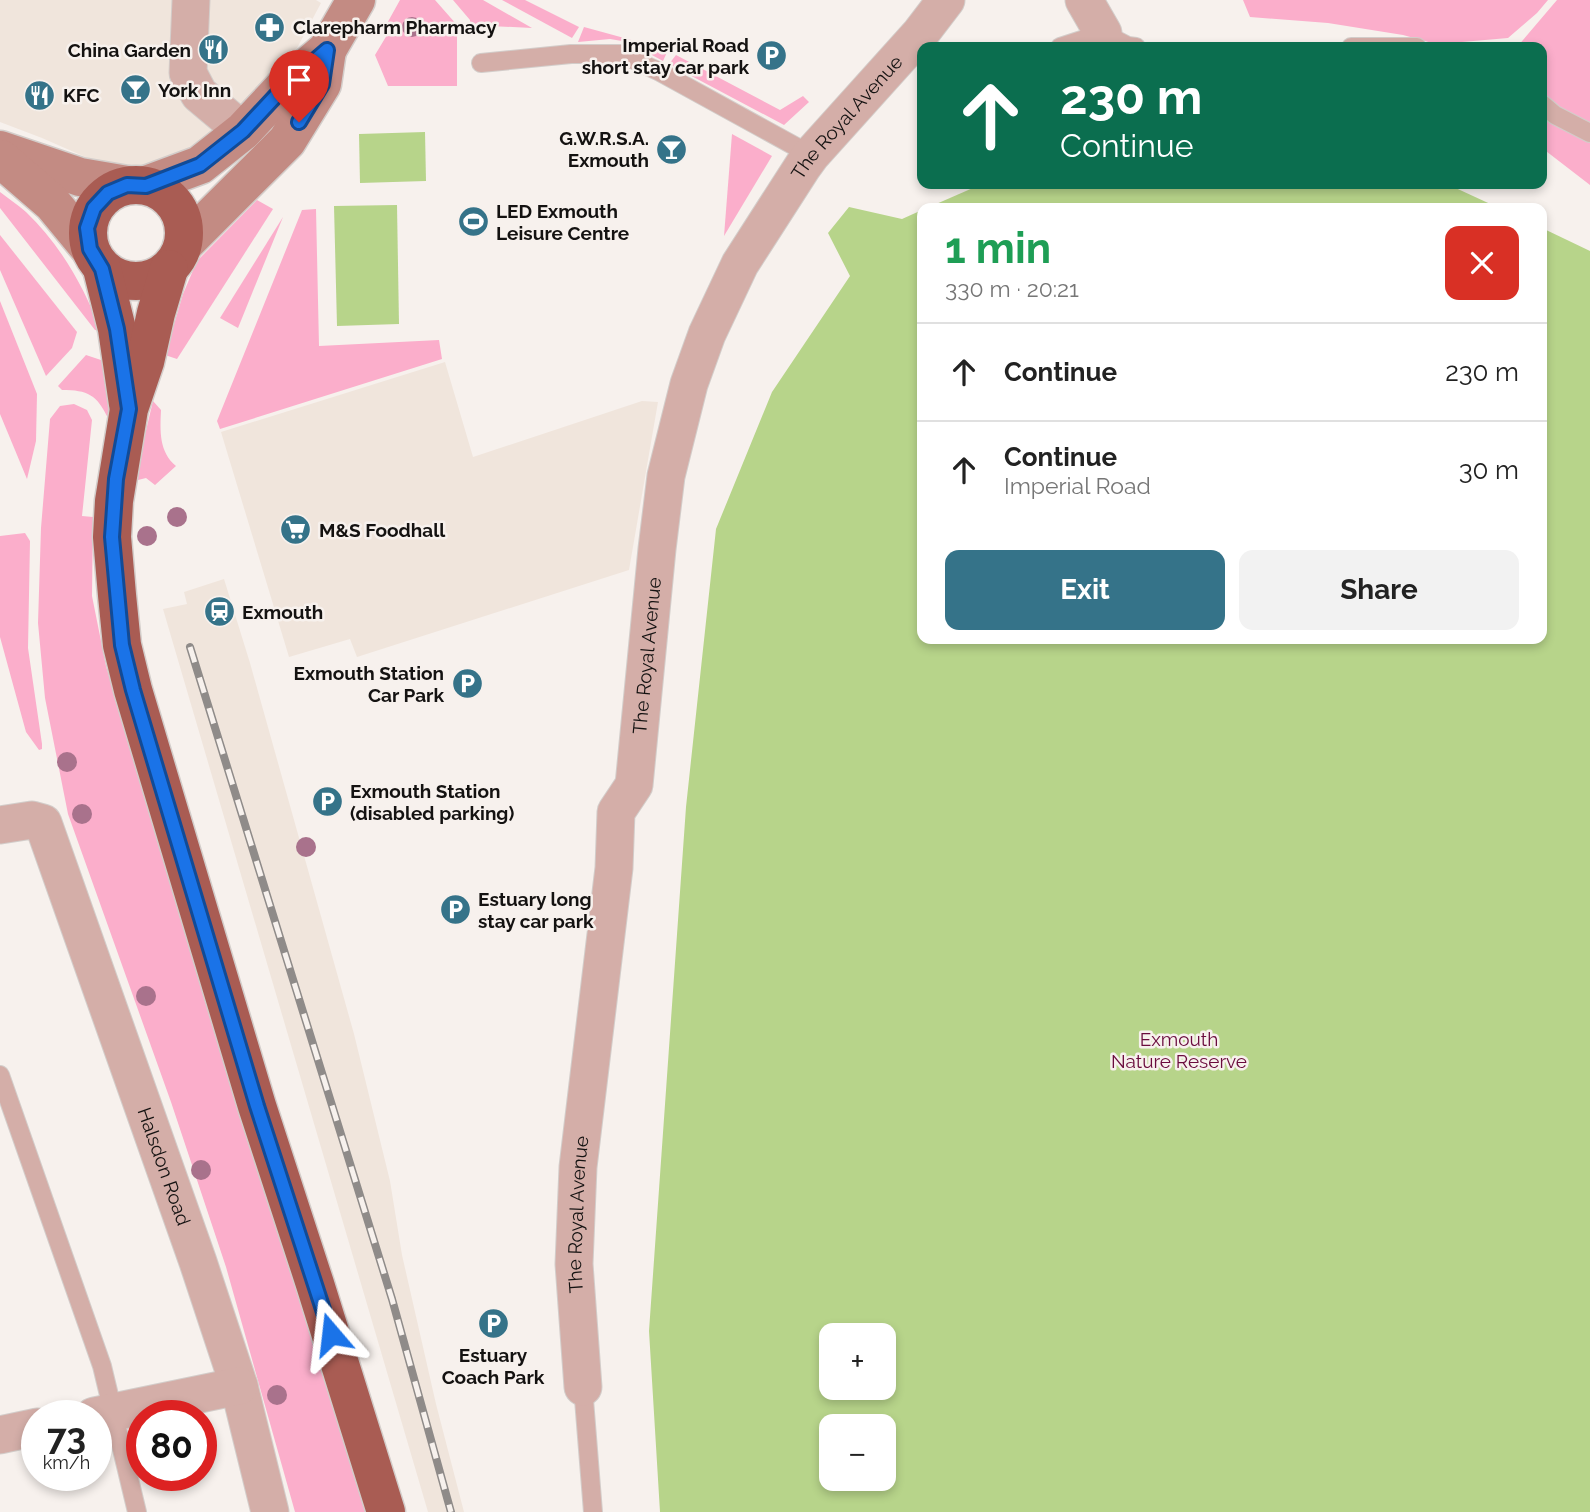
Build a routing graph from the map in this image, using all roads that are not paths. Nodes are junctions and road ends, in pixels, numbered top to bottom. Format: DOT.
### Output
graph roads {
  1 [pos="191,0"];
  2 [pos="356,0"];
  3 [pos="946,0"];
  4 [pos="1084,0"];
  5 [pos="1102,33"];
  6 [pos="1075,42"];
  7 [pos="1120,42"];
  8 [pos="327,50"];
  9 [pos="481,63"];
  10 [pos="1547,108"];
  11 [pos="243,131"];
  12 [pos="1590,133"];
  13 [pos="0,150"];
  14 [pos="811,155"];
  15 [pos="0,158"];
  16 [pos="137,185"];
  17 [pos="176,257"];
  18 [pos="96,259"];
  19 [pos="129,409"];
  20 [pos="0,825"];
  21 [pos="0,1075"];
  22 [pos="239,1386"];
  23 [pos="583,1387"];
  24 [pos="103,1400"];
  25 [pos="112,1412"];
  26 [pos="21,1430"];
  27 [pos="0,1435"];
  28 [pos="112,1440"];
  29 [pos="137,1512"];
  30 [pos="270,1512"];
  31 [pos="386,1512"];
  32 [pos="593,1512"];
  1 -- 11 [label="street"];
  2 -- 8 [label="street"];
  3 -- 14 [label="street, The Royal Avenue"];
  4 -- 5 [label="street"];
  5 -- 6 [label="lane"];
  5 -- 7 [label="lane"];
  8 -- 11 [label="street"];
  8 -- 17 [label="street"];
  9 -- 14 [label="lane"];
  10 -- 12 [label="lane"];
  11 -- 16 [label="street"];
  13 -- 16 [label="street"];
  14 -- 23 [label="street, The Royal Avenue"];
  15 -- 18 [label="street"];
  16 -- 17 [label="highway"];
  16 -- 18 [label="highway"];
  17 -- 18 [label="highway"];
  17 -- 19 [label="highway"];
  18 -- 19 [label="highway"];
  19 -- 31 [label="highway"];
  20 -- 22 [label="street, Halsdon Road"];
  21 -- 24 [label="lane"];
  22 -- 25 [label="street"];
  22 -- 30 [label="street, Halsdon Road"];
  23 -- 32 [label="lane"];
  26 -- 27 [label="street"];
  28 -- 29 [label="lane"];
}
